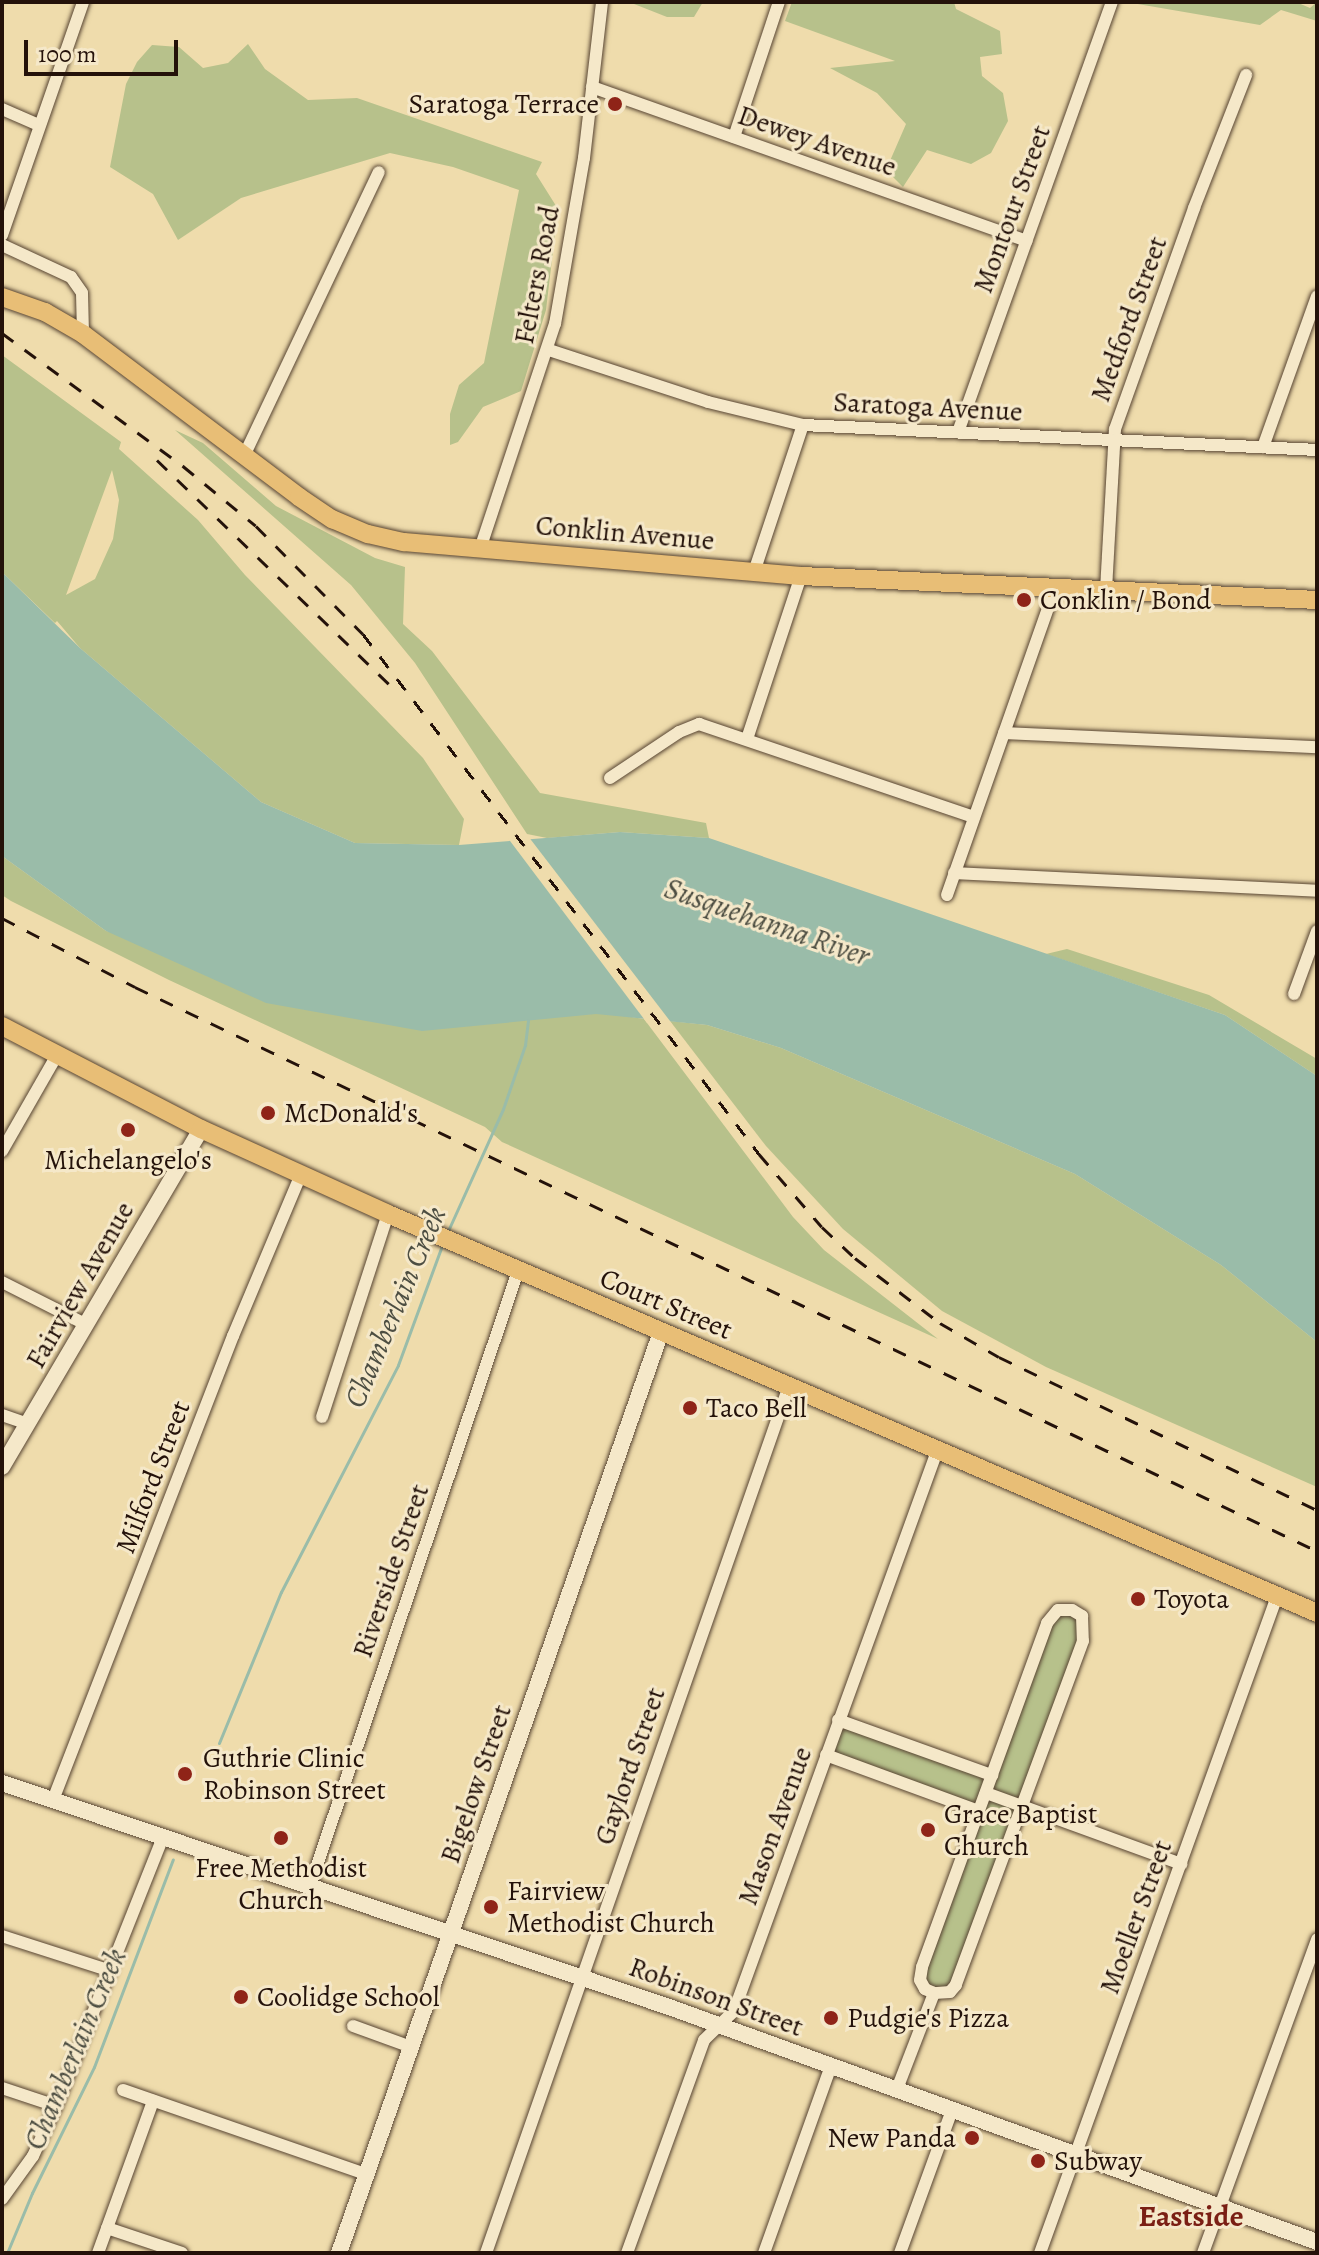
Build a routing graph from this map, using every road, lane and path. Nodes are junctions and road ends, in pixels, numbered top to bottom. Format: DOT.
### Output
graph roads {
  1 [pos="83,2"];
  2 [pos="602,2"];
  3 [pos="779,2"];
  4 [pos="1112,2"];
  5 [pos="1246,75"];
  6 [pos="592,87"];
  7 [pos="2,109"];
  8 [pos="39,125"];
  9 [pos="734,137"];
  10 [pos="379,172"];
  11 [pos="2,235"];
  12 [pos="1026,241"];
  13 [pos="2,245"];
  14 [pos="1317,296"];
  15 [pos="6,298"];
  16 [pos="83,334"];
  17 [pos="549,350"];
  18 [pos="803,425"];
  19 [pos="958,432"];
  20 [pos="1113,440"];
  21 [pos="1263,447"];
  22 [pos="1317,450"];
  23 [pos="244,456"];
  24 [pos="480,549"];
  25 [pos="754,572"];
  26 [pos="801,576"];
  27 [pos="1052,588"];
  28 [pos="1106,590"];
  29 [pos="1317,600"];
  30 [pos="1004,733"];
  31 [pos="747,739"];
  32 [pos="1317,747"];
  33 [pos="610,778"];
  34 [pos="974,817"];
  35 [pos="954,873"];
  36 [pos="1317,891"];
  37 [pos="947,895"];
  38 [pos="1317,931"];
  39 [pos="1294,994"];
  40 [pos="2,1026"];
  41 [pos="57,1055"];
  42 [pos="201,1129"];
  43 [pos="2,1151"];
  44 [pos="301,1174"];
  45 [pos="388,1214"];
  46 [pos="518,1271"];
  47 [pos="2,1282"];
  48 [pos="87,1325"];
  49 [pos="661,1332"];
  50 [pos="789,1386"];
  51 [pos="2,1415"];
  52 [pos="322,1417"];
  53 [pos="28,1424"];
  54 [pos="937,1451"];
  55 [pos="2,1467"];
  56 [pos="1277,1596"];
  57 [pos="1317,1613"];
  58 [pos="838,1720"];
  59 [pos="826,1755"];
  60 [pos="992,1775"];
  61 [pos="2,1783"];
  62 [pos="986,1793"];
  63 [pos="53,1800"];
  64 [pos="1023,1807"];
  65 [pos="979,1811"];
  66 [pos="163,1837"];
  67 [pos="1181,1864"];
  68 [pos="310,1886"];
  69 [pos="451,1933"];
  70 [pos="2,1936"];
  71 [pos="1317,1939"];
  72 [pos="111,1971"];
  73 [pos="581,1977"];
  74 [pos="934,1993"];
  75 [pos="719,2024"];
  76 [pos="353,2026"];
  77 [pos="411,2047"];
  78 [pos="831,2066"];
  79 [pos="2,2088"];
  80 [pos="897,2089"];
  81 [pos="123,2090"];
  82 [pos="153,2101"];
  83 [pos="56,2106"];
  84 [pos="952,2110"];
  85 [pos="1075,2154"];
  86 [pos="366,2174"];
  87 [pos="2,2199"];
  88 [pos="1221,2207"];
  89 [pos="107,2228"];
  90 [pos="1317,2242"];
  91 [pos="98,2253"];
  92 [pos="182,2253"];
  93 [pos="339,2253"];
  94 [pos="486,2253"];
  95 [pos="627,2253"];
  96 [pos="764,2253"];
  97 [pos="900,2253"];
  98 [pos="1040,2253"];
  99 [pos="1203,2253"];
  1 -- 8 [label="street"];
  2 -- 6 [label="street, Felters Road"];
  3 -- 9 [label="street"];
  4 -- 12 [label="street, Montour Street"];
  5 -- 20 [label="street, Medford Street"];
  6 -- 9 [label="street, Dewey Avenue"];
  6 -- 17 [label="street, Felters Road"];
  7 -- 8 [label="street"];
  8 -- 11 [label="street"];
  9 -- 12 [label="street, Dewey Avenue"];
  10 -- 23 [label="street"];
  12 -- 19 [label="street, Montour Street"];
  13 -- 16 [label="street"];
  14 -- 21 [label="street"];
  15 -- 16 [label="main road, Conklin Avenue"];
  16 -- 23 [label="main road, Conklin Avenue"];
  17 -- 18 [label="street, Saratoga Avenue"];
  17 -- 24 [label="street, Felters Road"];
  18 -- 19 [label="street, Saratoga Avenue"];
  18 -- 25 [label="street"];
  19 -- 20 [label="street, Saratoga Avenue"];
  20 -- 21 [label="street, Saratoga Avenue"];
  20 -- 28 [label="street, Medford Street"];
  21 -- 22 [label="street, Saratoga Avenue"];
  23 -- 24 [label="main road, Conklin Avenue"];
  24 -- 25 [label="main road, Conklin Avenue"];
  25 -- 26 [label="main road, Conklin Avenue"];
  26 -- 27 [label="main road, Conklin Avenue"];
  26 -- 31 [label="street"];
  27 -- 28 [label="main road, Conklin Avenue"];
  27 -- 30 [label="street"];
  28 -- 29 [label="main road, Conklin Avenue"];
  30 -- 32 [label="street"];
  30 -- 34 [label="street"];
  31 -- 33 [label="street"];
  31 -- 34 [label="street"];
  34 -- 35 [label="street"];
  35 -- 36 [label="street"];
  35 -- 37 [label="street"];
  38 -- 39 [label="street"];
  40 -- 41 [label="main road, Court Street"];
  41 -- 42 [label="main road, Court Street"];
  41 -- 43 [label="street"];
  42 -- 44 [label="main road, Court Street"];
  42 -- 48 [label="street, Fairview Avenue"];
  44 -- 45 [label="main road, Court Street"];
  44 -- 63 [label="street, Milford Street"];
  45 -- 46 [label="main road, Court Street"];
  45 -- 52 [label="street"];
  46 -- 49 [label="main road, Court Street"];
  46 -- 68 [label="street, Riverside Street"];
  47 -- 48 [label="street"];
  48 -- 53 [label="street, Fairview Avenue"];
  49 -- 50 [label="main road, Court Street"];
  49 -- 69 [label="street, Bigelow Street"];
  50 -- 54 [label="main road, Court Street"];
  50 -- 73 [label="street, Gaylord Street"];
  51 -- 53 [label="street"];
  53 -- 55 [label="street, Fairview Avenue"];
  54 -- 56 [label="main road, Court Street"];
  54 -- 58 [label="street, Mason Avenue"];
  56 -- 57 [label="main road, Court Street"];
  56 -- 67 [label="street, Moeller Street"];
  58 -- 59 [label="street, Mason Avenue"];
  58 -- 60 [label="street"];
  59 -- 65 [label="street"];
  59 -- 75 [label="street, Mason Avenue"];
  60 -- 62 [label="street"];
  60 -- 64 [label="street"];
  61 -- 63 [label="street, Robinson Street"];
  62 -- 64 [label="street"];
  62 -- 65 [label="street"];
  63 -- 66 [label="street, Robinson Street"];
  64 -- 67 [label="street"];
  64 -- 74 [label="street"];
  65 -- 74 [label="street"];
  66 -- 68 [label="street, Robinson Street"];
  66 -- 72 [label="street"];
  67 -- 85 [label="street, Moeller Street"];
  68 -- 69 [label="street, Robinson Street"];
  69 -- 73 [label="street, Robinson Street"];
  69 -- 77 [label="street, Bigelow Street"];
  70 -- 72 [label="street"];
  71 -- 88 [label="street"];
  72 -- 83 [label="street"];
  73 -- 75 [label="street, Robinson Street"];
  73 -- 94 [label="street, Gaylord Street"];
  74 -- 80 [label="street"];
  75 -- 78 [label="street, Robinson Street"];
  75 -- 95 [label="street, Mason Avenue"];
  76 -- 77 [label="street"];
  77 -- 86 [label="street, Bigelow Street"];
  78 -- 80 [label="street, Robinson Street"];
  78 -- 96 [label="street"];
  79 -- 83 [label="street"];
  80 -- 84 [label="street, Robinson Street"];
  81 -- 82 [label="street"];
  82 -- 86 [label="street"];
  82 -- 89 [label="street"];
  83 -- 87 [label="street"];
  84 -- 85 [label="street, Robinson Street"];
  84 -- 97 [label="street"];
  85 -- 88 [label="street, Robinson Street"];
  85 -- 98 [label="street, Moeller Street"];
  86 -- 93 [label="street, Bigelow Street"];
  88 -- 90 [label="street, Robinson Street"];
  88 -- 99 [label="street"];
  89 -- 91 [label="street"];
  89 -- 92 [label="street"];
}
